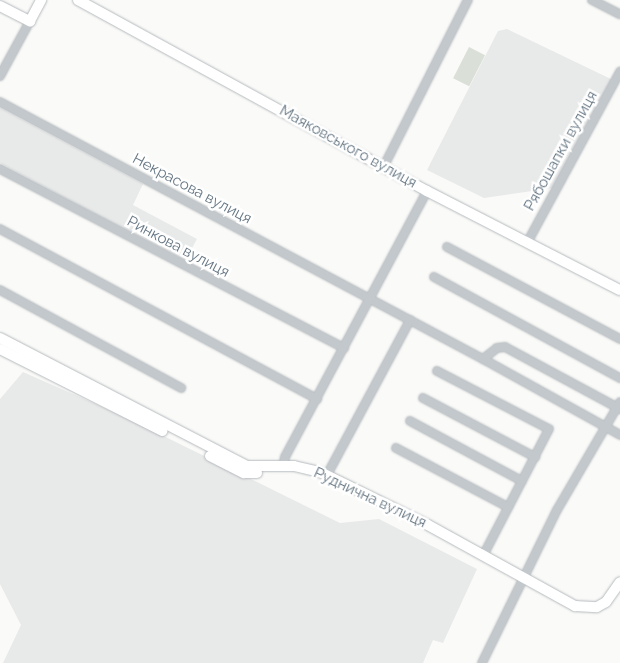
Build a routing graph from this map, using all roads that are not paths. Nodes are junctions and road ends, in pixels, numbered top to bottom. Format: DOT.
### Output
graph roads {
  1 [pos="42,0"];
  2 [pos="78,0"];
  3 [pos="468,0"];
  4 [pos="592,0"];
  5 [pos="0,6"];
  6 [pos="620,14"];
  7 [pos="30,21"];
  8 [pos="620,72"];
  9 [pos="0,76"];
  10 [pos="0,102"];
  11 [pos="384,168"];
  12 [pos="0,169"];
  13 [pos="427,191"];
  14 [pos="0,229"];
  15 [pos="527,243"];
  16 [pos="447,247"];
  17 [pos="434,277"];
  18 [pos="0,290"];
  19 [pos="620,290"];
  20 [pos="370,300"];
  21 [pos="410,320"];
  22 [pos="0,338"];
  23 [pos="620,339"];
  24 [pos="344,348"];
  25 [pos="0,349"];
  26 [pos="483,359"];
  27 [pos="438,370"];
  28 [pos="620,378"];
  29 [pos="181,388"];
  30 [pos="317,398"];
  31 [pos="422,398"];
  32 [pos="619,406"];
  33 [pos="410,421"];
  34 [pos="604,427"];
  35 [pos="620,435"];
  36 [pos="396,448"];
  37 [pos="535,457"];
  38 [pos="283,466"];
  39 [pos="324,473"];
  40 [pos="522,480"];
  41 [pos="508,507"];
  42 [pos="483,556"];
  43 [pos="523,578"];
  44 [pos="620,582"];
  45 [pos="482,663"];
  1 -- 7 [label="main road"];
  2 -- 11 [label="main road, Маяковського вулиця"];
  3 -- 11 [label="street"];
  4 -- 6 [label="street"];
  5 -- 7 [label="main road"];
  7 -- 9 [label="street"];
  8 -- 15 [label="street, Рябошапки вулиця"];
  10 -- 20 [label="street, Некрасова вулиця"];
  11 -- 13 [label="main road, Маяковського вулиця"];
  12 -- 24 [label="street, Ринкова вулиця"];
  13 -- 15 [label="main road, Маяковського вулиця"];
  13 -- 20 [label="street"];
  14 -- 30 [label="street"];
  15 -- 19 [label="main road, Маяковського вулиця"];
  16 -- 23 [label="street"];
  17 -- 28 [label="street"];
  18 -- 29 [label="street"];
  20 -- 21 [label="street, Некрасова вулиця"];
  20 -- 24 [label="street"];
  21 -- 26 [label="street, Некрасова вулиця"];
  21 -- 39 [label="street"];
  22 -- 38 [label="main road, Руднична вулиця"];
  24 -- 30 [label="street"];
  25 -- 39 [label="main road"];
  26 -- 32 [label="street"];
  26 -- 34 [label="street, Некрасова вулиця"];
  27 -- 37 [label="street"];
  30 -- 38 [label="street"];
  31 -- 37 [label="street"];
  32 -- 34 [label="street"];
  33 -- 40 [label="street"];
  34 -- 35 [label="street, Некрасова вулиця"];
  34 -- 43 [label="street"];
  36 -- 41 [label="street"];
  37 -- 40 [label="street"];
  38 -- 39 [label="main road, Руднична вулиця"];
  39 -- 42 [label="main road, Руднична вулиця"];
  40 -- 41 [label="street"];
  41 -- 42 [label="street"];
  42 -- 43 [label="main road, Руднична вулиця"];
  43 -- 44 [label="main road, Руднична вулиця"];
  43 -- 45 [label="street"];
}
